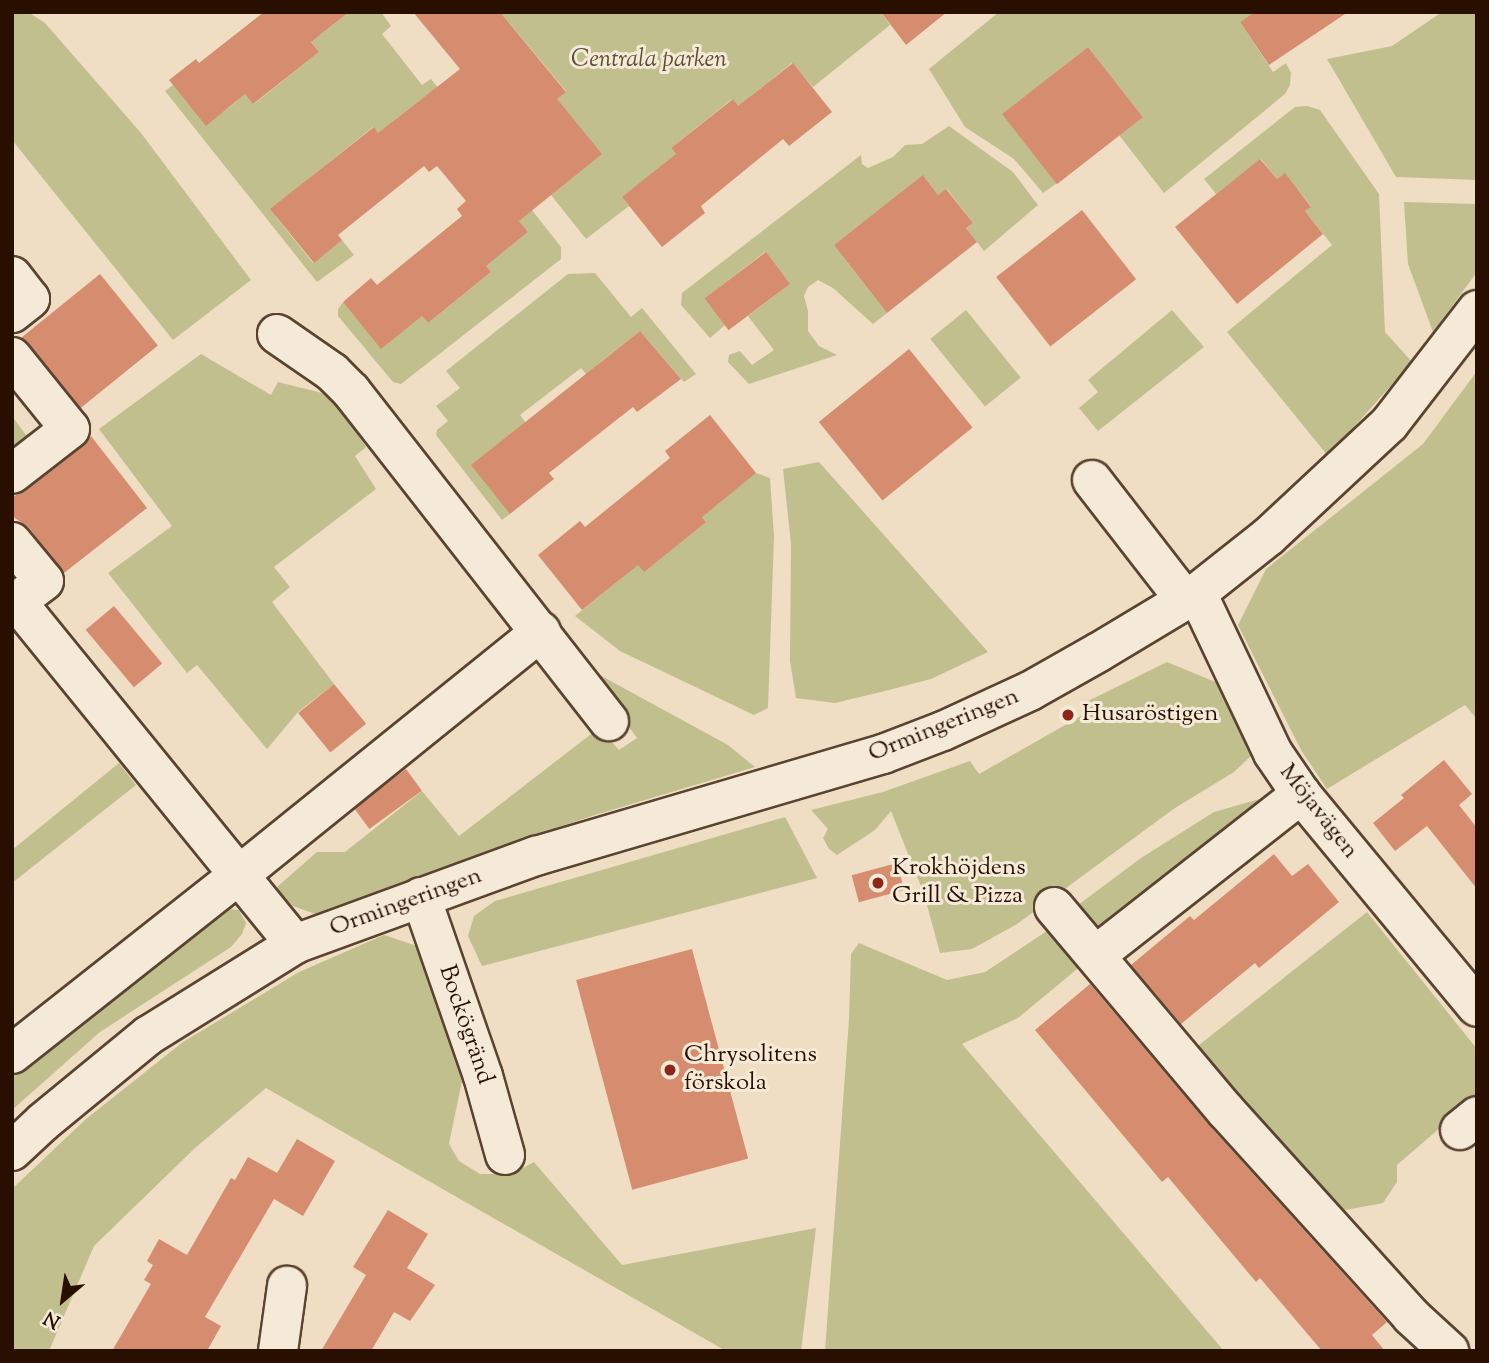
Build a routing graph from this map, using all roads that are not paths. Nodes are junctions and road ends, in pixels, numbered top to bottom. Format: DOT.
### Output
graph roads {
  1 [pos="12,276"];
  2 [pos="1477,310"];
  3 [pos="12,313"];
  4 [pos="277,334"];
  5 [pos="14,362"];
  6 [pos="12,474"];
  7 [pos="1092,480"];
  8 [pos="12,542"];
  9 [pos="1191,596"];
  10 [pos="14,603"];
  11 [pos="541,631"];
  12 [pos="609,721"];
  13 [pos="1301,794"];
  14 [pos="239,876"];
  15 [pos="421,897"];
  16 [pos="1054,907"];
  17 [pos="295,944"];
  18 [pos="1096,955"];
  19 [pos="1477,1007"];
  20 [pos="12,1054"];
  21 [pos="12,1151"];
  22 [pos="505,1155"];
  23 [pos="287,1286"];
  24 [pos="278,1351"];
  25 [pos="1449,1351"];
  1 -- 3 [label="street"];
  2 -- 9 [label="street, Ormingeringen"];
  4 -- 11 [label="street"];
  5 -- 6 [label="street"];
  7 -- 9 [label="street, Möjavägen"];
  8 -- 10 [label="street"];
  9 -- 13 [label="street, Möjavägen"];
  9 -- 15 [label="street, Ormingeringen"];
  10 -- 14 [label="street"];
  11 -- 12 [label="street"];
  11 -- 14 [label="street"];
  13 -- 18 [label="street"];
  13 -- 19 [label="street, Möjavägen"];
  14 -- 17 [label="street"];
  14 -- 20 [label="street"];
  15 -- 17 [label="street, Ormingeringen"];
  15 -- 22 [label="street, Bockögränd"];
  16 -- 18 [label="street"];
  17 -- 21 [label="street, Ormingeringen"];
  18 -- 25 [label="street"];
  23 -- 24 [label="street"];
}
